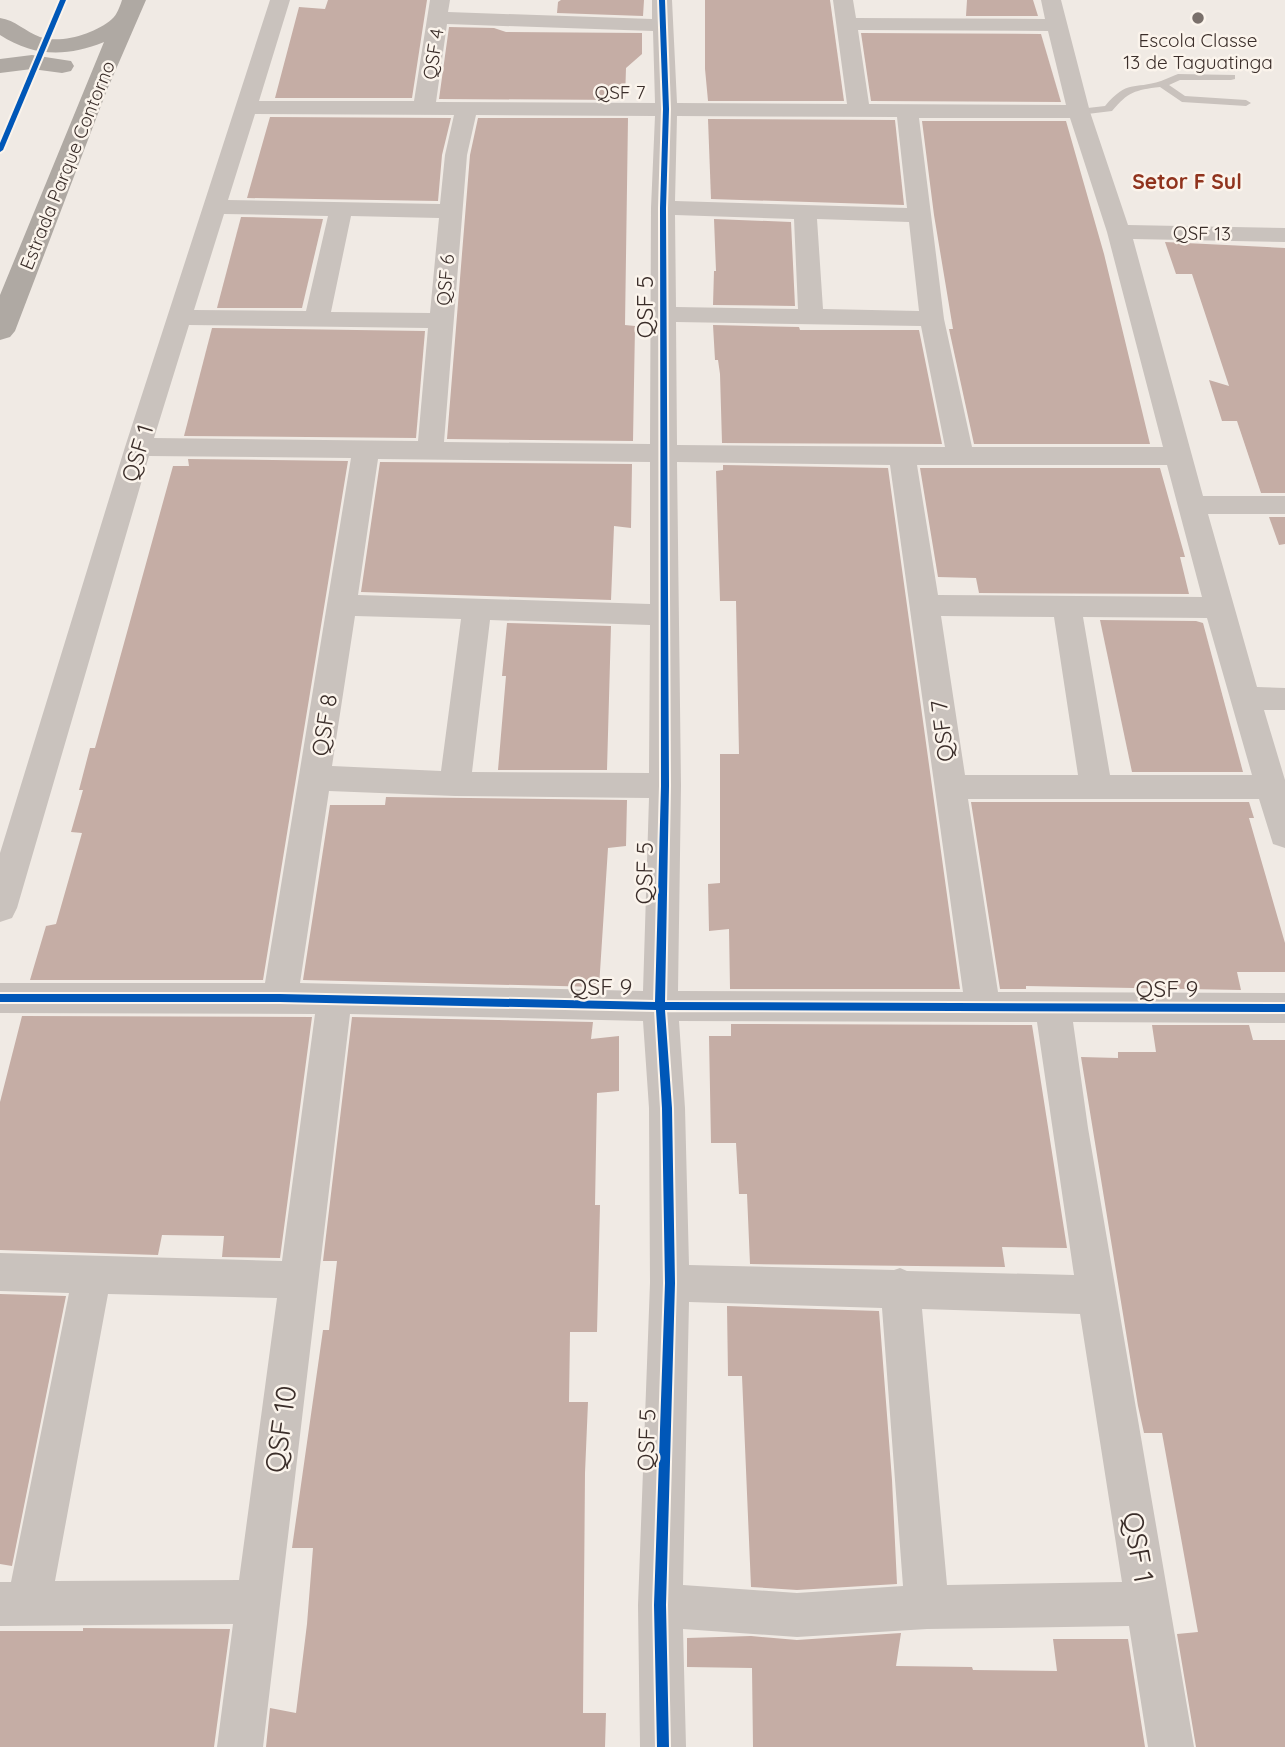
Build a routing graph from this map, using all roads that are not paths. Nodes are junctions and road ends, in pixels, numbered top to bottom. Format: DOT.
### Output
graph roads {
  1 [pos="12,0"];
  2 [pos="279,0"];
  3 [pos="539,0"];
  4 [pos="844,0"];
  5 [pos="949,0"];
  6 [pos="439,9"];
  7 [pos="131,11"];
  8 [pos="662,12"];
  9 [pos="1055,12"];
  10 [pos="538,21"];
  11 [pos="846,24"];
  12 [pos="952,25"];
  13 [pos="0,26"];
  14 [pos="0,66"];
  15 [pos="1231,77"];
  16 [pos="1162,84"];
  17 [pos="94,90"];
  18 [pos="1246,103"];
  19 [pos="245,107"];
  20 [pos="425,107"];
  21 [pos="467,108"];
  22 [pos="666,109"];
  23 [pos="859,110"];
  24 [pos="906,111"];
  25 [pos="1079,112"];
  26 [pos="215,207"];
  27 [pos="663,208"];
  28 [pos="341,210"];
  29 [pos="451,211"];
  30 [pos="806,211"];
  31 [pos="919,215"];
  32 [pos="1119,232"];
  33 [pos="1285,235"];
  34 [pos="664,314"];
  35 [pos="179,317"];
  36 [pos="811,317"];
  37 [pos="317,319"];
  38 [pos="932,319"];
  39 [pos="441,321"];
  40 [pos="0,331"];
  41 [pos="138,447"];
  42 [pos="366,451"];
  43 [pos="430,452"];
  44 [pos="664,454"];
  45 [pos="960,454"];
  46 [pos="902,456"];
  47 [pos="1180,456"];
  48 [pos="1191,505"];
  49 [pos="1285,505"];
  50 [pos="344,605"];
  51 [pos="926,605"];
  52 [pos="1067,607"];
  53 [pos="1219,608"];
  54 [pos="477,610"];
  55 [pos="665,615"];
  56 [pos="1245,698"];
  57 [pos="1285,699"];
  58 [pos="315,778"];
  59 [pos="456,784"];
  60 [pos="665,786"];
  61 [pos="1096,786"];
  62 [pos="949,787"];
  63 [pos="1270,787"];
  64 [pos="1285,835"];
  65 [pos="0,908"];
  66 [pos="0,998"];
  67 [pos="280,998"];
  68 [pos="334,1001"];
  69 [pos="983,1005"];
  70 [pos="660,1006"];
  71 [pos="1053,1008"];
  72 [pos="1285,1008"];
  73 [pos="0,1272"];
  74 [pos="92,1275"];
  75 [pos="300,1280"];
  76 [pos="670,1283"];
  77 [pos="900,1287"];
  78 [pos="1096,1295"];
  79 [pos="257,1602"];
  80 [pos="15,1604"];
  81 [pos="1149,1604"];
  82 [pos="660,1605"];
  83 [pos="928,1607"];
  84 [pos="240,1747"];
  85 [pos="663,1747"];
  86 [pos="1171,1747"];
  1 -- 13 [label="highway"];
  2 -- 19 [label="street, QSF 1"];
  3 -- 10 [label="street"];
  4 -- 11 [label="street"];
  5 -- 12 [label="street"];
  6 -- 10 [label="street"];
  6 -- 20 [label="street, QSF 4"];
  7 -- 13 [label="highway"];
  7 -- 17 [label="highway, Estrada Parque Contorno"];
  8 -- 10 [label="street"];
  8 -- 22 [label="street, QSF 5"];
  9 -- 12 [label="street"];
  9 -- 25 [label="street"];
  11 -- 12 [label="street"];
  11 -- 23 [label="street"];
  14 -- 17 [label="highway"];
  15 -- 16 [label="lane"];
  16 -- 18 [label="lane"];
  16 -- 25 [label="lane"];
  17 -- 40 [label="highway, Estrada Parque Contorno"];
  19 -- 20 [label="street, QSF 7"];
  19 -- 26 [label="street, QSF 1"];
  20 -- 21 [label="street, QSF 7"];
  21 -- 22 [label="street, QSF 7"];
  21 -- 29 [label="street, QSF 6"];
  22 -- 23 [label="street, QSF 7"];
  22 -- 27 [label="street, QSF 5"];
  23 -- 24 [label="street, QSF 7"];
  24 -- 25 [label="street, QSF 7"];
  24 -- 31 [label="street"];
  25 -- 32 [label="street"];
  26 -- 28 [label="street"];
  26 -- 35 [label="street, QSF 1"];
  27 -- 30 [label="street"];
  27 -- 34 [label="street, QSF 5"];
  28 -- 29 [label="street"];
  28 -- 37 [label="street"];
  29 -- 39 [label="street, QSF 6"];
  30 -- 31 [label="street"];
  30 -- 36 [label="street"];
  31 -- 38 [label="street"];
  32 -- 33 [label="street, QSF 13"];
  32 -- 47 [label="street"];
  34 -- 36 [label="street"];
  34 -- 44 [label="street, QSF 5"];
  35 -- 37 [label="street"];
  35 -- 41 [label="street, QSF 1"];
  36 -- 38 [label="street"];
  37 -- 39 [label="street"];
  38 -- 45 [label="street"];
  39 -- 43 [label="street, QSF 6"];
  41 -- 42 [label="street"];
  41 -- 65 [label="street, QSF 1"];
  42 -- 43 [label="street"];
  42 -- 50 [label="street, QSF 8"];
  43 -- 44 [label="street"];
  44 -- 46 [label="street"];
  44 -- 55 [label="street, QSF 5"];
  45 -- 46 [label="street"];
  45 -- 47 [label="street"];
  46 -- 51 [label="street, QSF 7"];
  47 -- 48 [label="street"];
  48 -- 49 [label="street"];
  48 -- 53 [label="street"];
  50 -- 54 [label="street"];
  50 -- 58 [label="street, QSF 8"];
  51 -- 52 [label="street"];
  51 -- 62 [label="street, QSF 7"];
  52 -- 53 [label="street"];
  52 -- 61 [label="street"];
  53 -- 56 [label="street"];
  54 -- 55 [label="street"];
  54 -- 59 [label="street"];
  55 -- 60 [label="street, QSF 5"];
  56 -- 57 [label="street"];
  56 -- 63 [label="street"];
  58 -- 59 [label="street"];
  58 -- 67 [label="street, QSF 8"];
  59 -- 60 [label="street"];
  60 -- 70 [label="street, QSF 5"];
  61 -- 62 [label="street"];
  61 -- 63 [label="street"];
  62 -- 69 [label="street, QSF 7"];
  63 -- 64 [label="street"];
  66 -- 67 [label="street, QSF 9"];
  67 -- 68 [label="street, QSF 9"];
  68 -- 70 [label="street, QSF 9"];
  68 -- 75 [label="street, QSF 10"];
  69 -- 70 [label="street, QSF 9"];
  69 -- 71 [label="street, QSF 9"];
  70 -- 76 [label="street, QSF 5"];
  71 -- 72 [label="street, QSF 9"];
  71 -- 78 [label="street, QSF 1"];
  73 -- 74 [label="street"];
  74 -- 75 [label="street"];
  74 -- 80 [label="street"];
  75 -- 79 [label="street, QSF 10"];
  76 -- 77 [label="street"];
  76 -- 82 [label="street, QSF 5"];
  77 -- 78 [label="street"];
  77 -- 83 [label="street"];
  78 -- 81 [label="street, QSF 1"];
  79 -- 80 [label="street"];
  79 -- 84 [label="street, QSF 10"];
  81 -- 83 [label="street, QSF 1"];
  81 -- 86 [label="street"];
  82 -- 83 [label="street, QSF 1"];
  82 -- 85 [label="street, QSF 5"];
}
